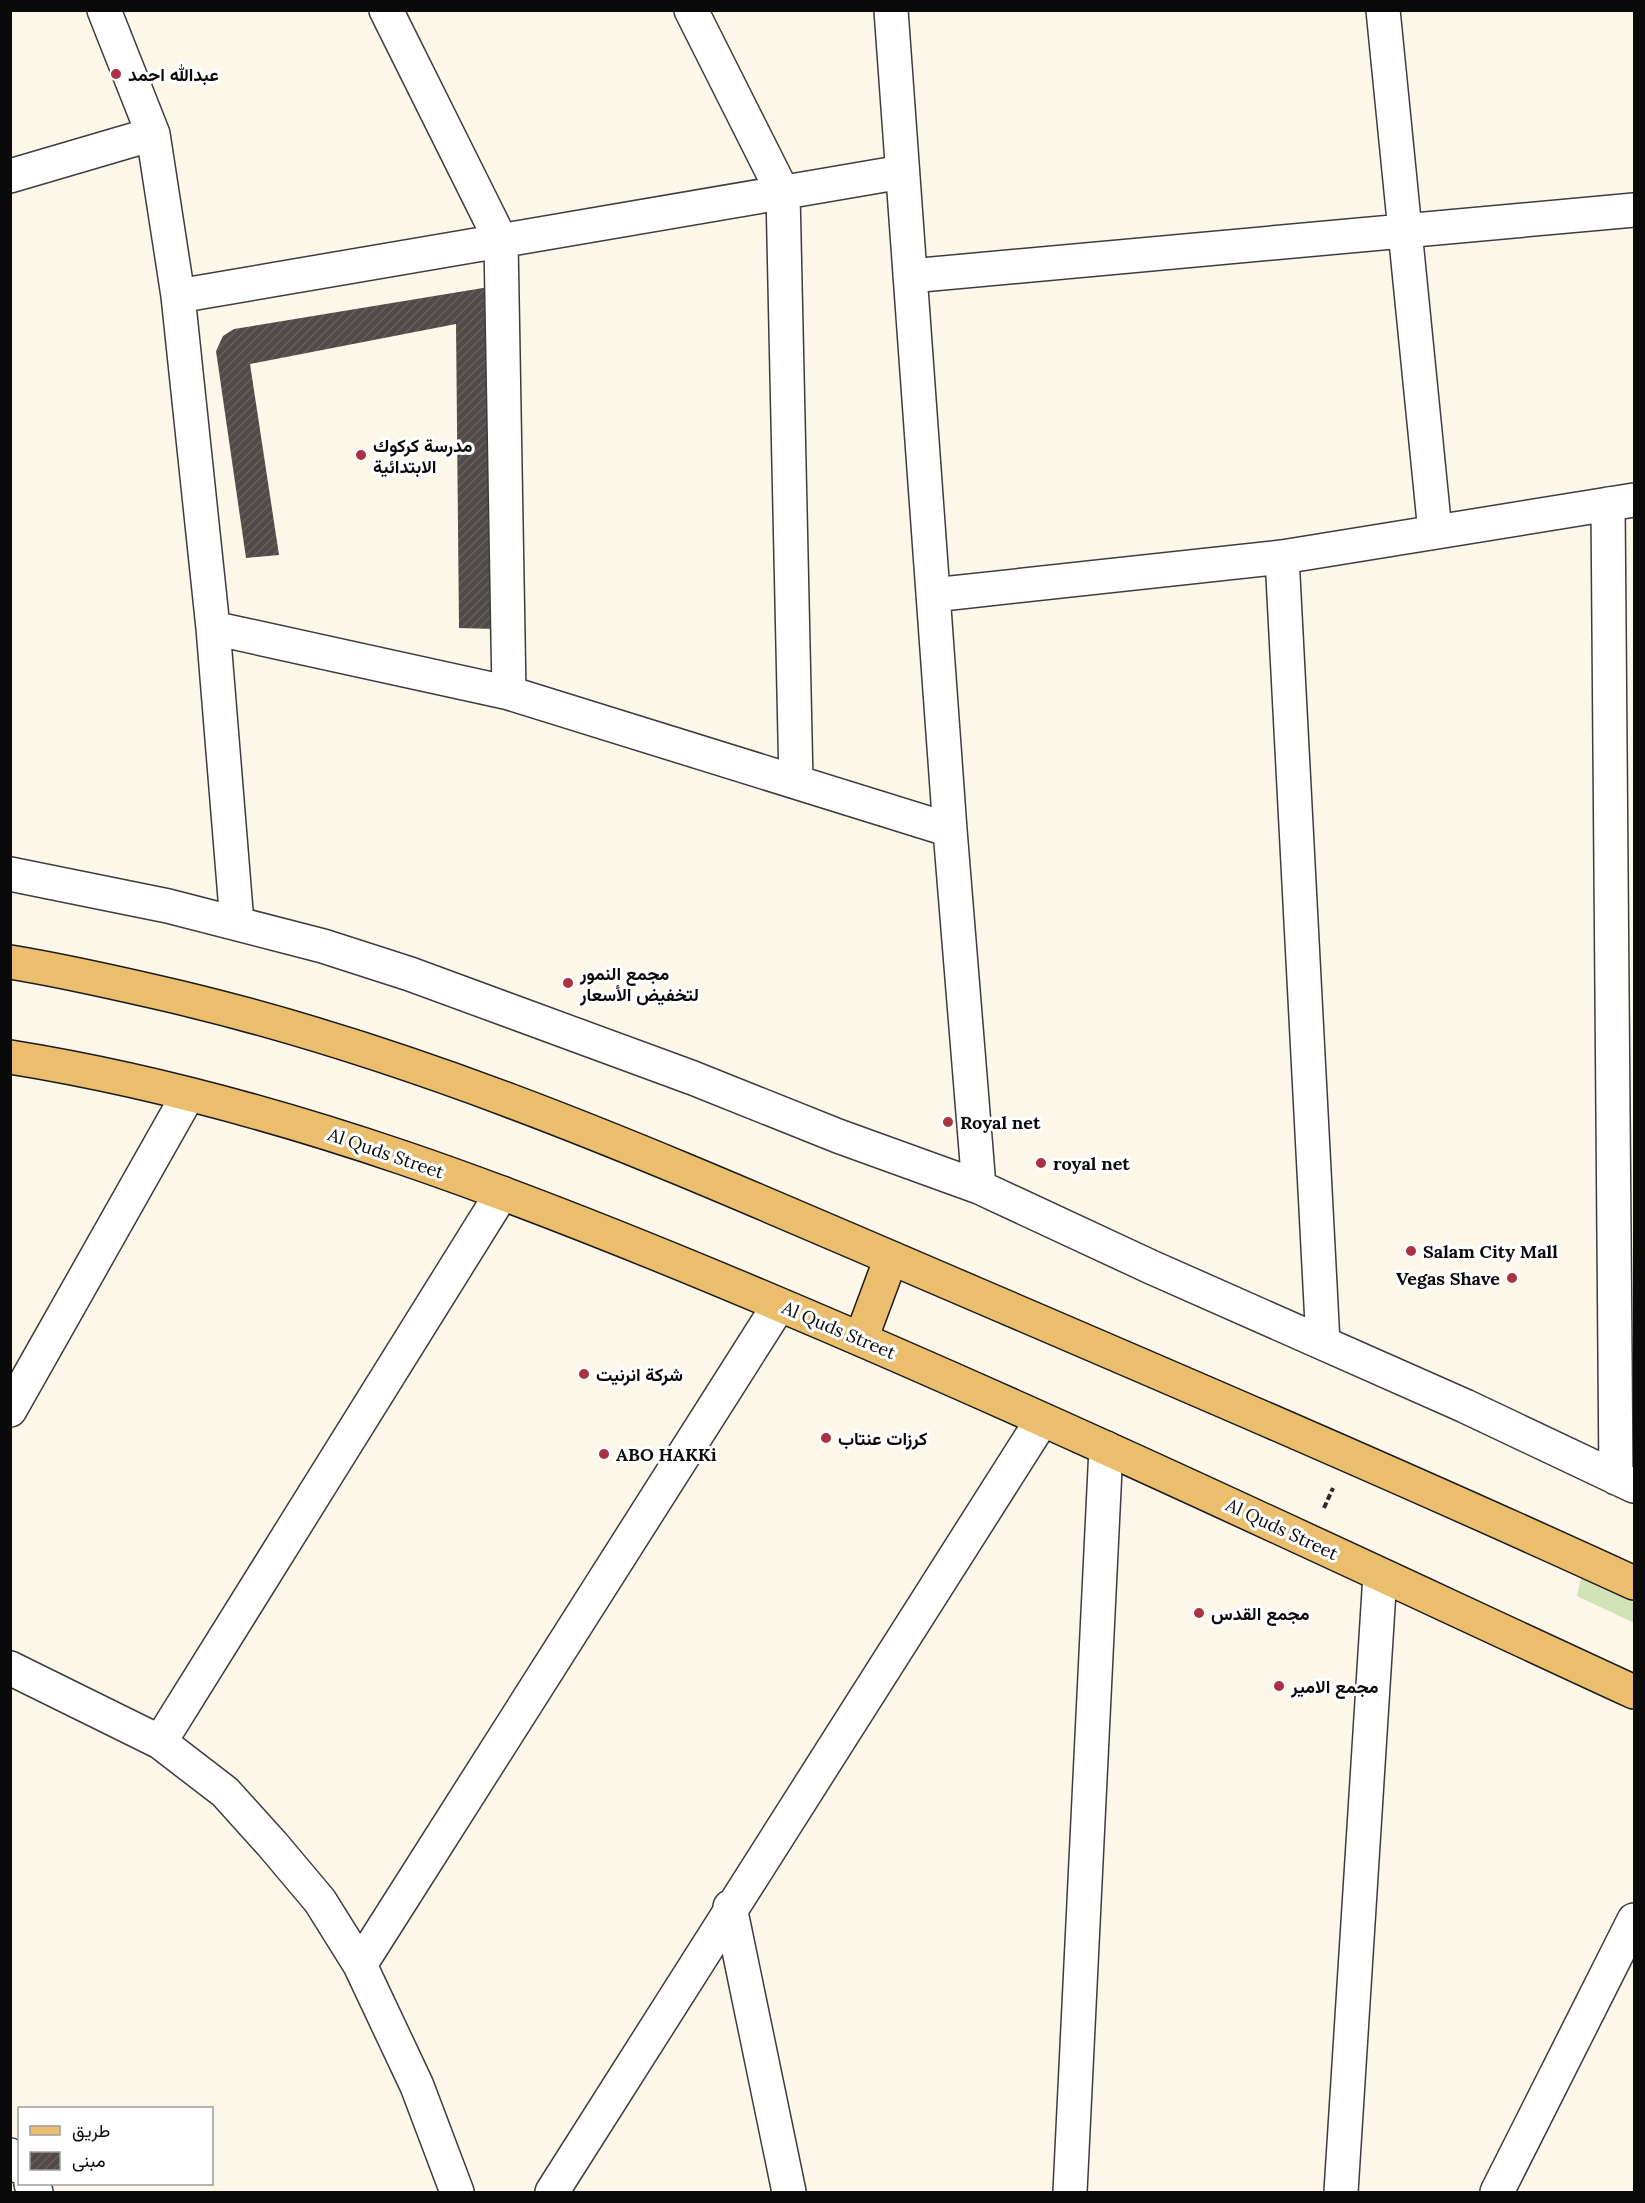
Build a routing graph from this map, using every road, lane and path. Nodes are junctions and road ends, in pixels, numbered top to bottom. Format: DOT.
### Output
graph roads {
  1 [pos="104,10"];
  2 [pos="386,10"];
  3 [pos="691,10"];
  4 [pos="891,10"];
  5 [pos="1383,10"];
  6 [pos="153,134"];
  7 [pos="902,172"];
  8 [pos="10,176"];
  9 [pos="783,193"];
  10 [pos="1635,210"];
  11 [pos="1404,231"];
  12 [pos="501,241"];
  13 [pos="910,276"];
  14 [pos="178,296"];
  15 [pos="1622,502"];
  16 [pos="1435,532"];
  17 [pos="1282,558"];
  18 [pos="933,595"];
  19 [pos="213,627"];
  20 [pos="509,693"];
  21 [pos="796,782"];
  22 [pos="950,830"];
  23 [pos="10,874"];
  24 [pos="237,923"];
  25 [pos="10,962"];
  26 [pos="10,1058"];
  27 [pos="188,1095"];
  28 [pos="1624,1131"];
  29 [pos="979,1187"];
  30 [pos="502,1193"];
  31 [pos="891,1258"];
  32 [pos="779,1305"];
  33 [pos="861,1339"];
  34 [pos="1323,1343"];
  35 [pos="10,1410"];
  36 [pos="1041,1420"];
  37 [pos="1106,1448"];
  38 [pos="1349,1454"];
  39 [pos="1625,1482"];
  40 [pos="1308,1542"];
  41 [pos="1380,1575"];
  42 [pos="1635,1583"];
  43 [pos="10,1668"];
  44 [pos="1635,1692"];
  45 [pos="160,1742"];
  46 [pos="730,1907"];
  47 [pos="1635,1920"];
  48 [pos="360,1965"];
  49 [pos="457,2193"];
  50 [pos="552,2193"];
  51 [pos="789,2193"];
  52 [pos="1070,2193"];
  53 [pos="1341,2193"];
  54 [pos="1497,2193"];
  1 -- 6 [label="street"];
  2 -- 12 [label="street"];
  3 -- 9 [label="street"];
  4 -- 7 [label="street"];
  5 -- 11 [label="street"];
  6 -- 8 [label="street"];
  6 -- 14 [label="street"];
  7 -- 9 [label="street"];
  7 -- 13 [label="street"];
  9 -- 12 [label="street"];
  9 -- 21 [label="street"];
  10 -- 11 [label="street"];
  11 -- 13 [label="street"];
  11 -- 16 [label="street"];
  12 -- 14 [label="street"];
  12 -- 20 [label="street"];
  13 -- 18 [label="street"];
  14 -- 19 [label="street"];
  15 -- 16 [label="street"];
  15 -- 28 [label="street"];
  16 -- 17 [label="street"];
  17 -- 18 [label="street"];
  17 -- 34 [label="street"];
  18 -- 22 [label="street"];
  19 -- 20 [label="street"];
  19 -- 24 [label="street"];
  20 -- 21 [label="street"];
  21 -- 22 [label="street"];
  22 -- 29 [label="street"];
  23 -- 24 [label="street"];
  24 -- 29 [label="street"];
  25 -- 31 [label="main road"];
  26 -- 27 [label="main road, Al Quds Street"];
  27 -- 30 [label="main road, Al Quds Street"];
  27 -- 35 [label="street"];
  28 -- 39 [label="street"];
  29 -- 34 [label="street"];
  30 -- 32 [label="main road, Al Quds Street"];
  30 -- 45 [label="street"];
  31 -- 33 [label="main road"];
  31 -- 38 [label="main road"];
  32 -- 33 [label="main road, Al Quds Street"];
  32 -- 48 [label="street"];
  33 -- 36 [label="main road, Al Quds Street"];
  34 -- 39 [label="street"];
  36 -- 37 [label="main road, Al Quds Street"];
  36 -- 46 [label="street"];
  37 -- 40 [label="main road, Al Quds Street"];
  37 -- 52 [label="street"];
  38 -- 40 [label="path"];
  38 -- 42 [label="main road"];
  40 -- 41 [label="main road, Al Quds Street"];
  41 -- 44 [label="main road, Al Quds Street"];
  41 -- 53 [label="street"];
  43 -- 45 [label="street"];
  45 -- 48 [label="street"];
  46 -- 50 [label="street"];
  46 -- 51 [label="street"];
  47 -- 54 [label="street"];
  48 -- 49 [label="street"];
}
